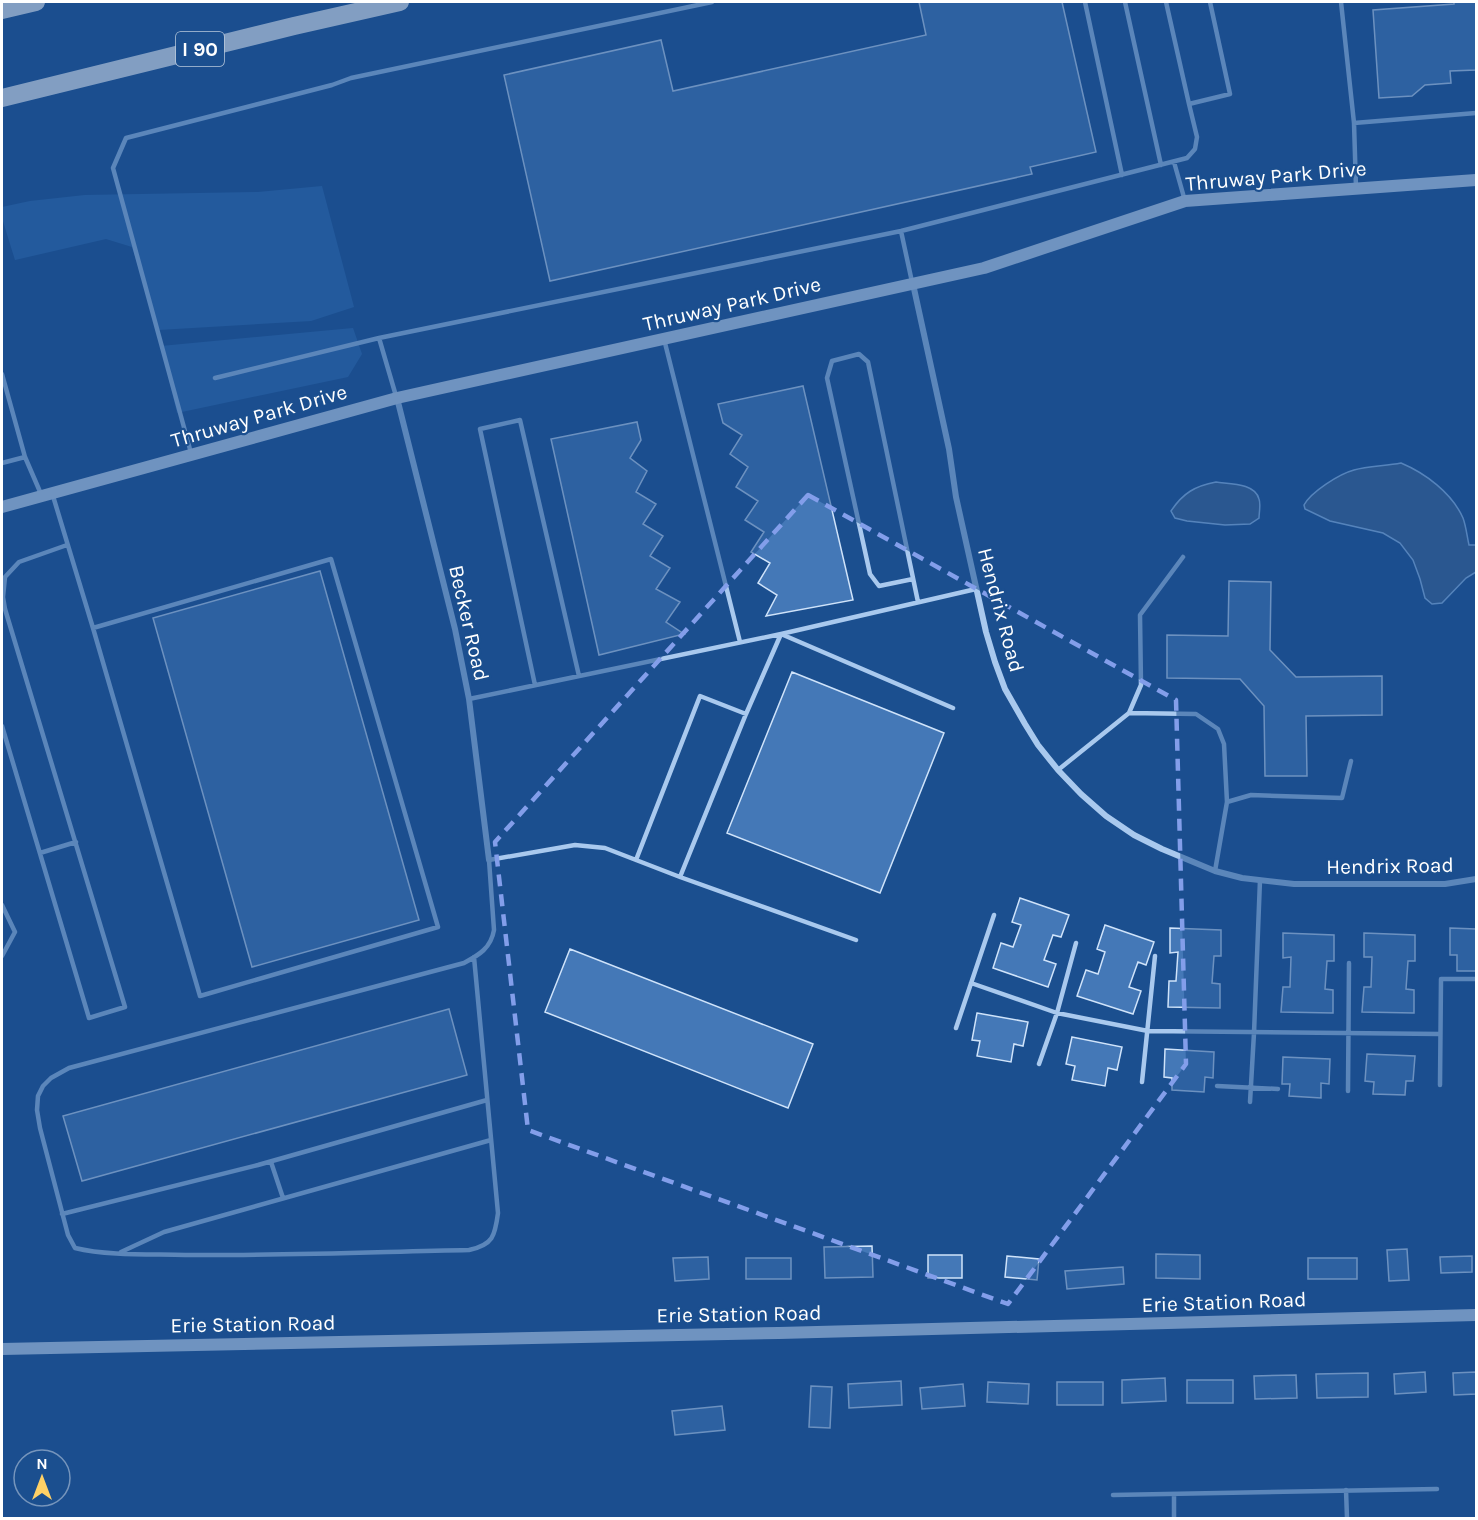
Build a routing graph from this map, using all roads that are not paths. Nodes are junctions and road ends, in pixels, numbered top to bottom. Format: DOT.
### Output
graph roads {
  1 [pos="36,2"];
  2 [pos="400,2"];
  3 [pos="712,2"];
  4 [pos="1085,2"];
  5 [pos="1125,2"];
  6 [pos="1166,2"];
  7 [pos="1210,2"];
  8 [pos="1341,2"];
  9 [pos="2,10"];
  10 [pos="2,98"];
  11 [pos="1189,104"];
  12 [pos="1476,113"];
  13 [pos="1354,123"];
  14 [pos="1174,162"];
  15 [pos="1161,165"];
  16 [pos="1122,175"];
  17 [pos="1476,180"];
  18 [pos="1356,188"];
  19 [pos="1185,201"];
  20 [pos="901,231"];
  21 [pos="913,284"];
  22 [pos="379,338"];
  23 [pos="664,339"];
  24 [pos="2,374"];
  25 [pos="215,378"];
  26 [pos="397,398"];
  27 [pos="192,456"];
  28 [pos="25,457"];
  29 [pos="2,463"];
  30 [pos="47,494"];
  31 [pos="2,507"];
  32 [pos="67,545"];
  33 [pos="1183,557"];
  34 [pos="913,579"];
  35 [pos="976,589"];
  36 [pos="918,602"];
  37 [pos="4,610"];
  38 [pos="93,628"];
  39 [pos="781,634"];
  40 [pos="740,642"];
  41 [pos="579,676"];
  42 [pos="535,685"];
  43 [pos="469,699"];
  44 [pos="952,708"];
  45 [pos="1128,713"];
  46 [pos="746,714"];
  47 [pos="2,726"];
  48 [pos="1351,761"];
  49 [pos="1058,770"];
  50 [pos="1227,802"];
  51 [pos="76,842"];
  52 [pos="40,854"];
  53 [pos="489,860"];
  54 [pos="636,861"];
  55 [pos="1215,871"];
  56 [pos="680,877"];
  57 [pos="1476,879"];
  58 [pos="1260,880"];
  59 [pos="2,905"];
  60 [pos="994,915"];
  61 [pos="856,940"];
  62 [pos="1076,943"];
  63 [pos="2,956"];
  64 [pos="1155,956"];
  65 [pos="474,957"];
  66 [pos="1349,963"];
  67 [pos="1476,979"];
  68 [pos="971,983"];
  69 [pos="1057,1013"];
  70 [pos="956,1028"];
  71 [pos="1148,1031"];
  72 [pos="1254,1033"];
  73 [pos="1348,1033"];
  74 [pos="1440,1034"];
  75 [pos="1039,1064"];
  76 [pos="1142,1082"];
  77 [pos="1440,1084"];
  78 [pos="1217,1086"];
  79 [pos="1250,1088"];
  80 [pos="1278,1089"];
  81 [pos="1348,1091"];
  82 [pos="487,1100"];
  83 [pos="1250,1102"];
  84 [pos="491,1140"];
  85 [pos="271,1162"];
  86 [pos="283,1198"];
  87 [pos="62,1214"];
  88 [pos="119,1253"];
  89 [pos="1476,1315"];
  90 [pos="2,1349"];
  91 [pos="1437,1489"];
  92 [pos="1346,1490"];
  93 [pos="1174,1494"];
  94 [pos="1113,1495"];
  95 [pos="1174,1518"];
  96 [pos="1347,1518"];
  1 -- 9 [label="highway"];
  2 -- 10 [label="highway, I 90"];
  3 -- 27 [label="lane"];
  4 -- 16 [label="lane"];
  5 -- 15 [label="lane"];
  6 -- 11 [label="lane"];
  7 -- 11 [label="lane"];
  8 -- 13 [label="lane"];
  11 -- 14 [label="lane"];
  12 -- 13 [label="lane"];
  13 -- 18 [label="lane"];
  14 -- 15 [label="lane"];
  14 -- 19 [label="lane"];
  15 -- 16 [label="lane"];
  16 -- 20 [label="lane"];
  17 -- 18 [label="main road, Thruway Park Drive"];
  18 -- 19 [label="main road, Thruway Park Drive"];
  19 -- 21 [label="main road, Thruway Park Drive"];
  20 -- 21 [label="lane"];
  20 -- 22 [label="lane"];
  21 -- 23 [label="main road, Thruway Park Drive"];
  21 -- 35 [label="street, Hendrix Road"];
  22 -- 25 [label="lane"];
  22 -- 26 [label="lane"];
  23 -- 26 [label="main road, Thruway Park Drive"];
  23 -- 40 [label="lane"];
  24 -- 28 [label="lane"];
  26 -- 27 [label="main road, Thruway Park Drive"];
  26 -- 43 [label="street, Becker Road"];
  27 -- 30 [label="main road, Thruway Park Drive"];
  28 -- 29 [label="lane"];
  28 -- 30 [label="lane"];
  30 -- 31 [label="main road, Thruway Park Drive"];
  30 -- 32 [label="lane"];
  32 -- 37 [label="lane"];
  32 -- 38 [label="lane"];
  33 -- 45 [label="lane"];
  34 -- 34 [label="lane"];
  34 -- 36 [label="lane"];
  35 -- 36 [label="lane"];
  35 -- 49 [label="street, Hendrix Road"];
  36 -- 39 [label="lane"];
  37 -- 51 [label="lane"];
  38 -- 38 [label="lane"];
  39 -- 40 [label="lane"];
  39 -- 44 [label="lane"];
  39 -- 46 [label="lane"];
  40 -- 41 [label="lane"];
  41 -- 42 [label="lane"];
  41 -- 42 [label="lane"];
  42 -- 43 [label="lane"];
  43 -- 53 [label="street, Becker Road"];
  45 -- 49 [label="lane"];
  45 -- 50 [label="lane"];
  46 -- 54 [label="lane"];
  46 -- 56 [label="lane"];
  47 -- 52 [label="lane"];
  48 -- 50 [label="lane"];
  49 -- 55 [label="street, Hendrix Road"];
  50 -- 55 [label="lane"];
  51 -- 52 [label="lane"];
  51 -- 52 [label="lane"];
  53 -- 54 [label="lane"];
  53 -- 65 [label="lane"];
  54 -- 56 [label="lane"];
  55 -- 58 [label="street, Hendrix Road"];
  56 -- 61 [label="lane"];
  57 -- 58 [label="street, Hendrix Road"];
  58 -- 72 [label="lane"];
  59 -- 63 [label="lane"];
  60 -- 68 [label="lane"];
  62 -- 69 [label="lane"];
  64 -- 71 [label="lane"];
  65 -- 82 [label="lane"];
  65 -- 87 [label="lane"];
  66 -- 73 [label="lane"];
  67 -- 74 [label="lane"];
  68 -- 69 [label="lane"];
  68 -- 70 [label="lane"];
  69 -- 71 [label="lane"];
  69 -- 75 [label="lane"];
  71 -- 72 [label="lane"];
  71 -- 76 [label="lane"];
  72 -- 73 [label="lane"];
  72 -- 79 [label="lane"];
  73 -- 74 [label="lane"];
  73 -- 81 [label="lane"];
  74 -- 77 [label="lane"];
  78 -- 79 [label="lane"];
  79 -- 80 [label="lane"];
  79 -- 83 [label="lane"];
  82 -- 84 [label="lane"];
  82 -- 85 [label="lane"];
  84 -- 86 [label="lane"];
  84 -- 88 [label="lane"];
  85 -- 86 [label="lane"];
  85 -- 87 [label="lane"];
  86 -- 88 [label="lane"];
  87 -- 88 [label="lane"];
  89 -- 90 [label="main road, Erie Station Road"];
  91 -- 92 [label="lane"];
  92 -- 93 [label="lane"];
  92 -- 96 [label="lane"];
  93 -- 94 [label="lane"];
  93 -- 95 [label="lane"];
}
